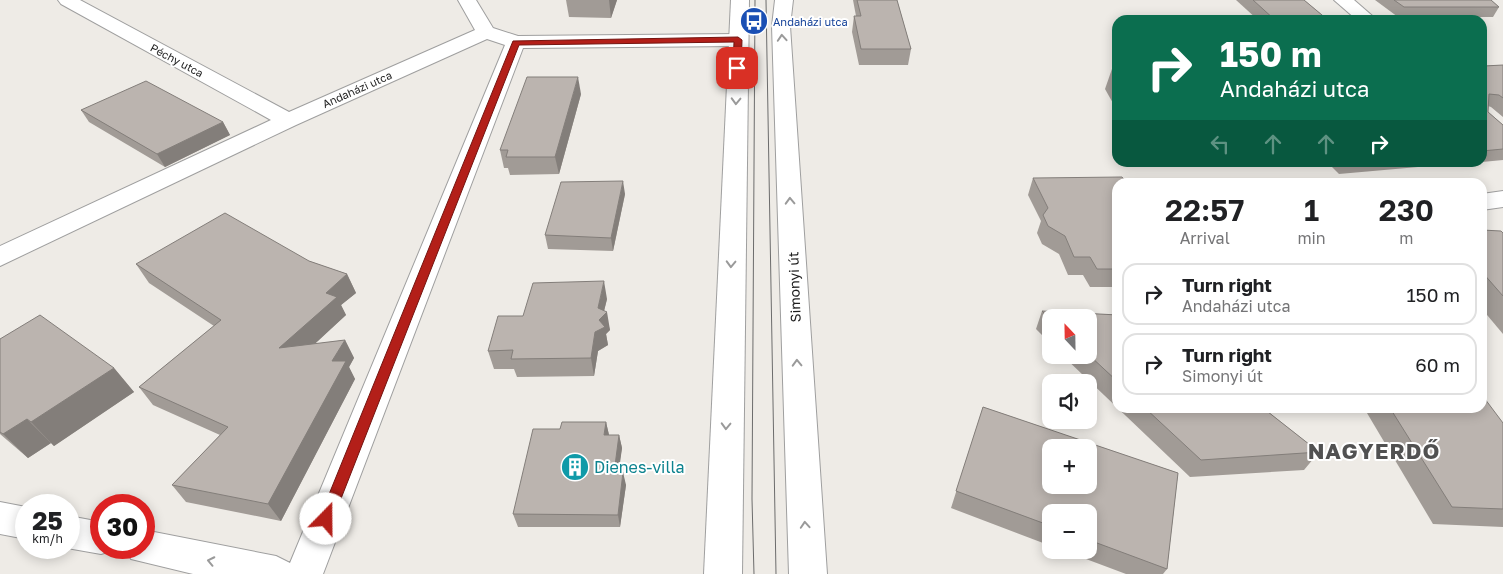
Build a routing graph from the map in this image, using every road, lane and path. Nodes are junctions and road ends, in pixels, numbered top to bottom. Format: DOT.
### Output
graph roads {
  1 [pos="67,0"];
  2 [pos="467,0"];
  3 [pos="740,0"];
  4 [pos="784,0"];
  5 [pos="1343,0"];
  6 [pos="1362,15"];
  7 [pos="486,32"];
  8 [pos="738,40"];
  9 [pos="516,42"];
  10 [pos="288,120"];
  11 [pos="1503,199"];
  12 [pos="1487,201"];
  13 [pos="0,257"];
  14 [pos="0,518"];
  15 [pos="15,521"];
  16 [pos="155,549"];
  17 [pos="276,574"];
  18 [pos="304,574"];
  19 [pos="723,574"];
  20 [pos="808,574"];
  1 -- 10 [label="street, Péchy utca"];
  2 -- 7 [label="street"];
  3 -- 8 [label="street"];
  20 -- 4 [label="street, Simonyi út, one-way"];
  5 -- 6 [label="street"];
  7 -- 9 [label="street"];
  7 -- 10 [label="street, Andaházi utca"];
  8 -- 9 [label="street"];
  8 -- 19 [label="street, one-way"];
  9 -- 18 [label="street"];
  10 -- 13 [label="street, Andaházi utca"];
  11 -- 12 [label="street"];
  14 -- 15 [label="street"];
  17 -- 16 [label="street, one-way"];
}
